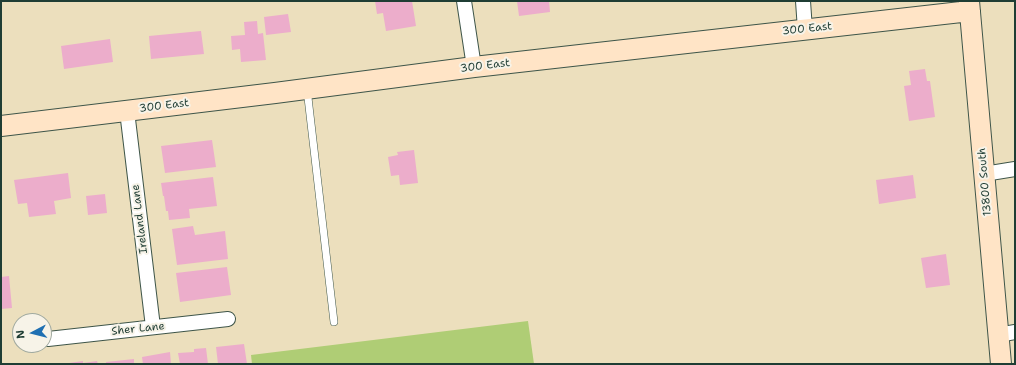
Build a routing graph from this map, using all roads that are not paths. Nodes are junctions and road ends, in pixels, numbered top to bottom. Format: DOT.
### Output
graph roads {
  1 [pos="464,1"];
  2 [pos="802,1"];
  3 [pos="969,6"];
  4 [pos="805,30"];
  5 [pos="474,67"];
  6 [pos="307,89"];
  7 [pos="127,110"];
  8 [pos="1,126"];
  9 [pos="1015,168"];
  10 [pos="984,174"];
  11 [pos="228,319"];
  12 [pos="334,322"];
  13 [pos="152,327"];
  14 [pos="1006,334"];
  15 [pos="52,339"];
  16 [pos="1000,364"];
  1 -- 5 [label="street"];
  2 -- 4 [label="street"];
  3 -- 4 [label="main road, 300 East"];
  3 -- 10 [label="main road, 13800 South"];
  4 -- 5 [label="main road, 300 East"];
  5 -- 6 [label="main road, 300 East"];
  6 -- 7 [label="main road, 300 East"];
  6 -- 12 [label="lane"];
  7 -- 8 [label="main road, 300 East"];
  7 -- 13 [label="street, Ireland Lane"];
  9 -- 10 [label="street"];
  10 -- 14 [label="main road, 13800 South"];
  11 -- 13 [label="street, Sher Lane"];
  13 -- 15 [label="street, Sher Lane"];
  14 -- 16 [label="main road, 13800 South"];
}
